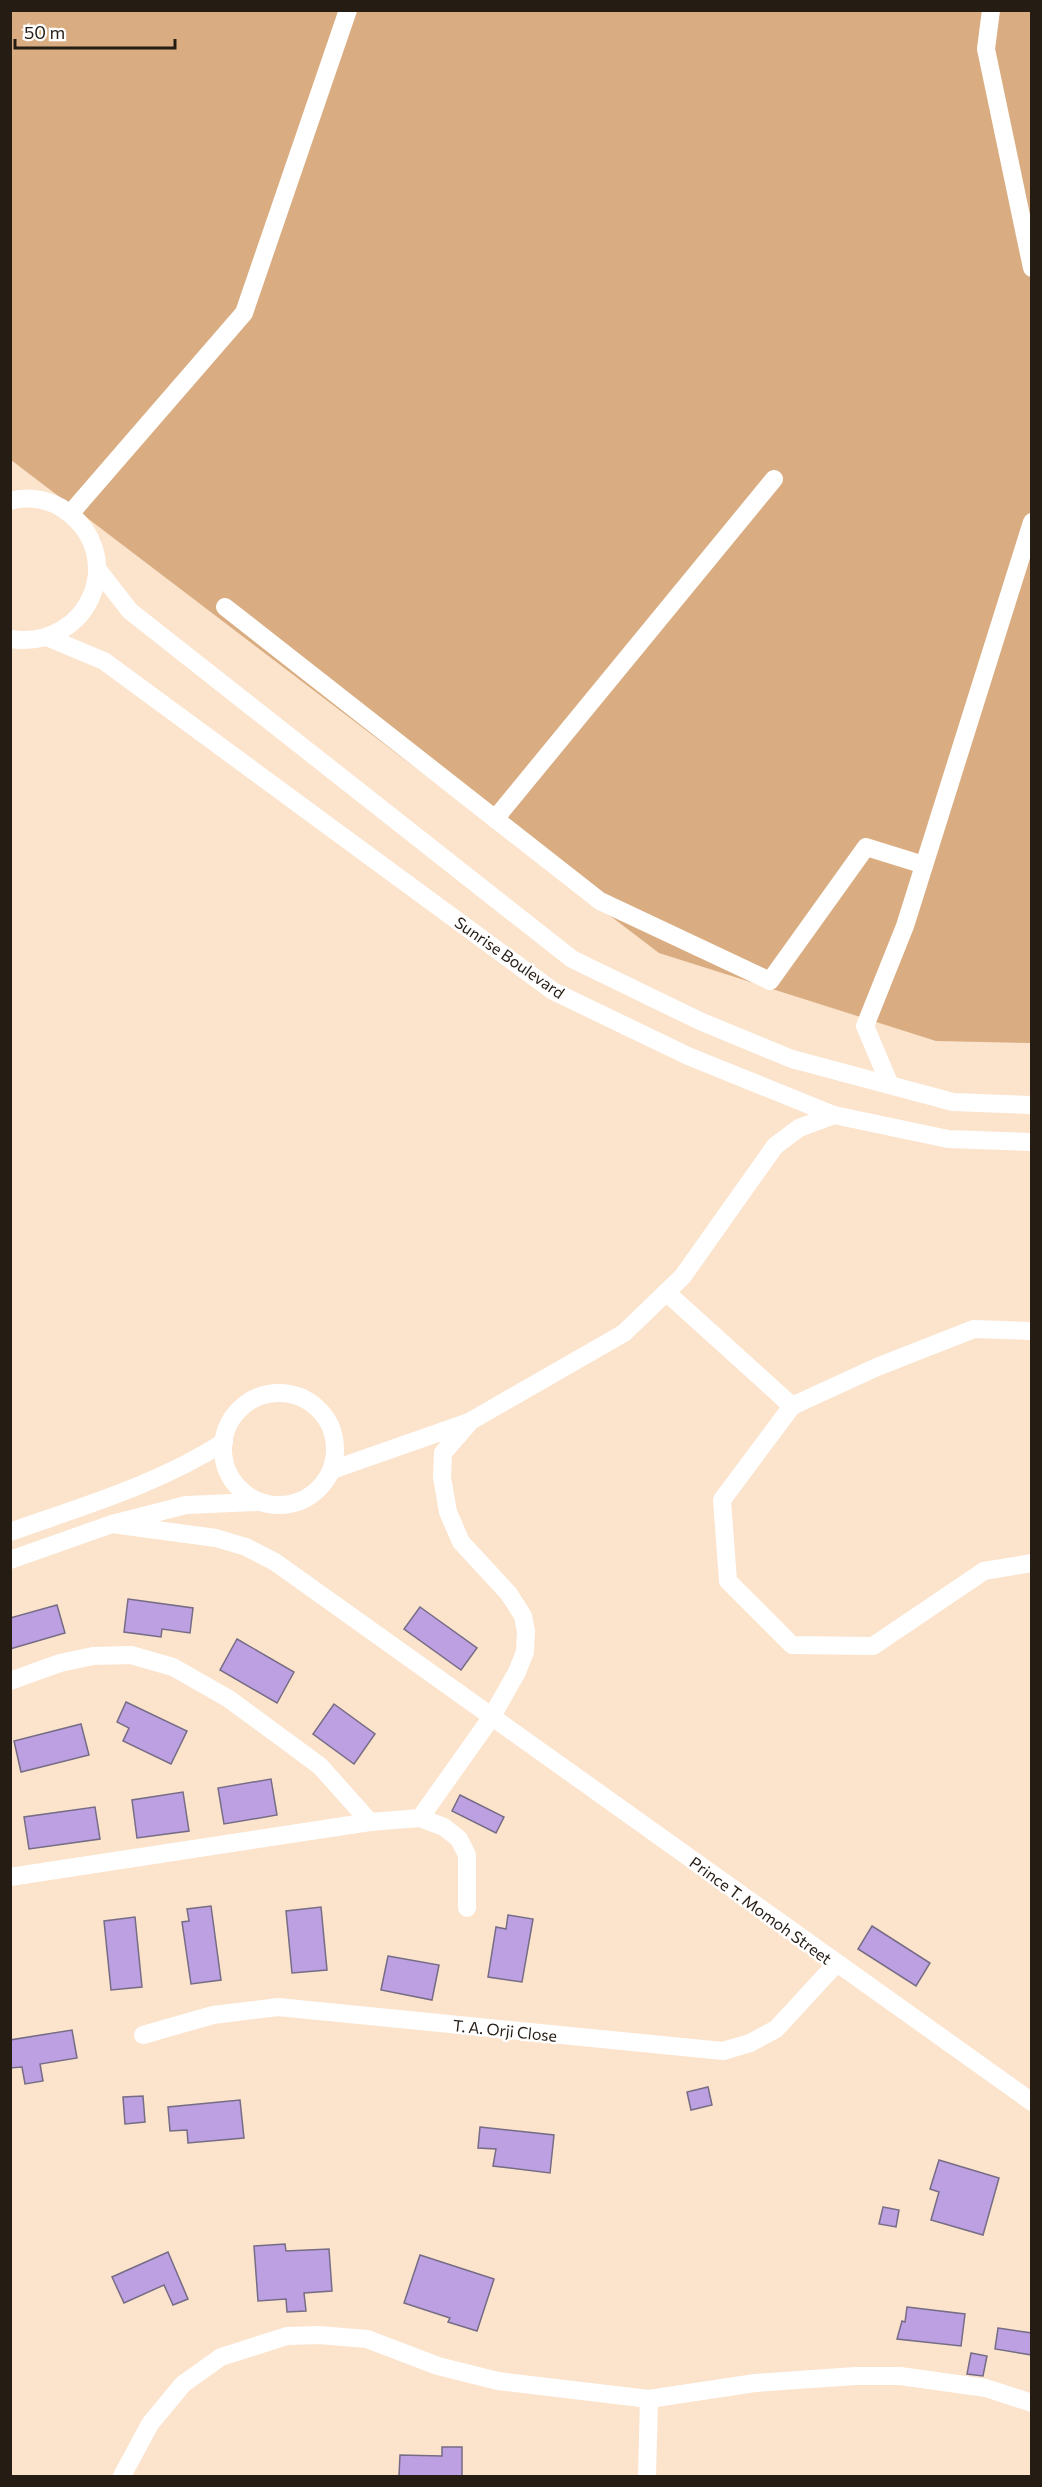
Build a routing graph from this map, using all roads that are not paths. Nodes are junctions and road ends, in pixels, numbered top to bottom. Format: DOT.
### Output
graph roads {
  1 [pos="348,10"];
  2 [pos="991,10"];
  3 [pos="1032,268"];
  4 [pos="774,479"];
  5 [pos="10,501"];
  6 [pos="70,514"];
  7 [pos="1032,522"];
  8 [pos="98,570"];
  9 [pos="225,608"];
  10 [pos="49,638"];
  11 [pos="10,639"];
  12 [pos="495,819"];
  13 [pos="924,865"];
  14 [pos="890,1085"];
  15 [pos="1032,1105"];
  16 [pos="834,1115"];
  17 [pos="1032,1142"];
  18 [pos="666,1293"];
  19 [pos="1032,1331"];
  20 [pos="792,1406"];
  21 [pos="469,1422"];
  22 [pos="224,1442"];
  23 [pos="332,1470"];
  24 [pos="258,1502"];
  25 [pos="112,1524"];
  26 [pos="10,1532"];
  27 [pos="10,1560"];
  28 [pos="1032,1563"];
  29 [pos="10,1681"];
  30 [pos="491,1718"];
  31 [pos="420,1818"];
  32 [pos="370,1822"];
  33 [pos="10,1877"];
  34 [pos="467,1908"];
  35 [pos="836,1964"];
  36 [pos="143,2035"];
  37 [pos="1032,2102"];
  38 [pos="649,2399"];
  39 [pos="1032,2403"];
  40 [pos="122,2476"];
  41 [pos="647,2476"];
  1 -- 6 [label="street"];
  2 -- 3 [label="street"];
  4 -- 12 [label="street"];
  5 -- 6 [label="street"];
  6 -- 8 [label="street"];
  7 -- 13 [label="street"];
  8 -- 10 [label="street"];
  8 -- 14 [label="street, Sunrise Boulevard"];
  9 -- 12 [label="street"];
  10 -- 11 [label="street"];
  10 -- 16 [label="street, Sunrise Boulevard"];
  12 -- 13 [label="street"];
  13 -- 14 [label="street"];
  14 -- 15 [label="street, Sunrise Boulevard"];
  16 -- 17 [label="street, Sunrise Boulevard"];
  16 -- 18 [label="street"];
  18 -- 20 [label="street"];
  18 -- 21 [label="street"];
  19 -- 20 [label="street"];
  20 -- 28 [label="street"];
  21 -- 23 [label="street"];
  21 -- 30 [label="street"];
  22 -- 23 [label="street"];
  22 -- 24 [label="street"];
  22 -- 26 [label="street"];
  23 -- 24 [label="street"];
  24 -- 25 [label="street"];
  25 -- 27 [label="street"];
  25 -- 30 [label="street, Prince T. Momoh Street"];
  29 -- 32 [label="street"];
  30 -- 31 [label="street"];
  30 -- 35 [label="street, Prince T. Momoh Street"];
  31 -- 32 [label="street"];
  31 -- 34 [label="street"];
  32 -- 33 [label="street"];
  35 -- 36 [label="street, T. A. Orji Close"];
  35 -- 37 [label="street, Prince T. Momoh Street"];
  38 -- 39 [label="street"];
  38 -- 40 [label="street"];
  38 -- 41 [label="street"];
}
